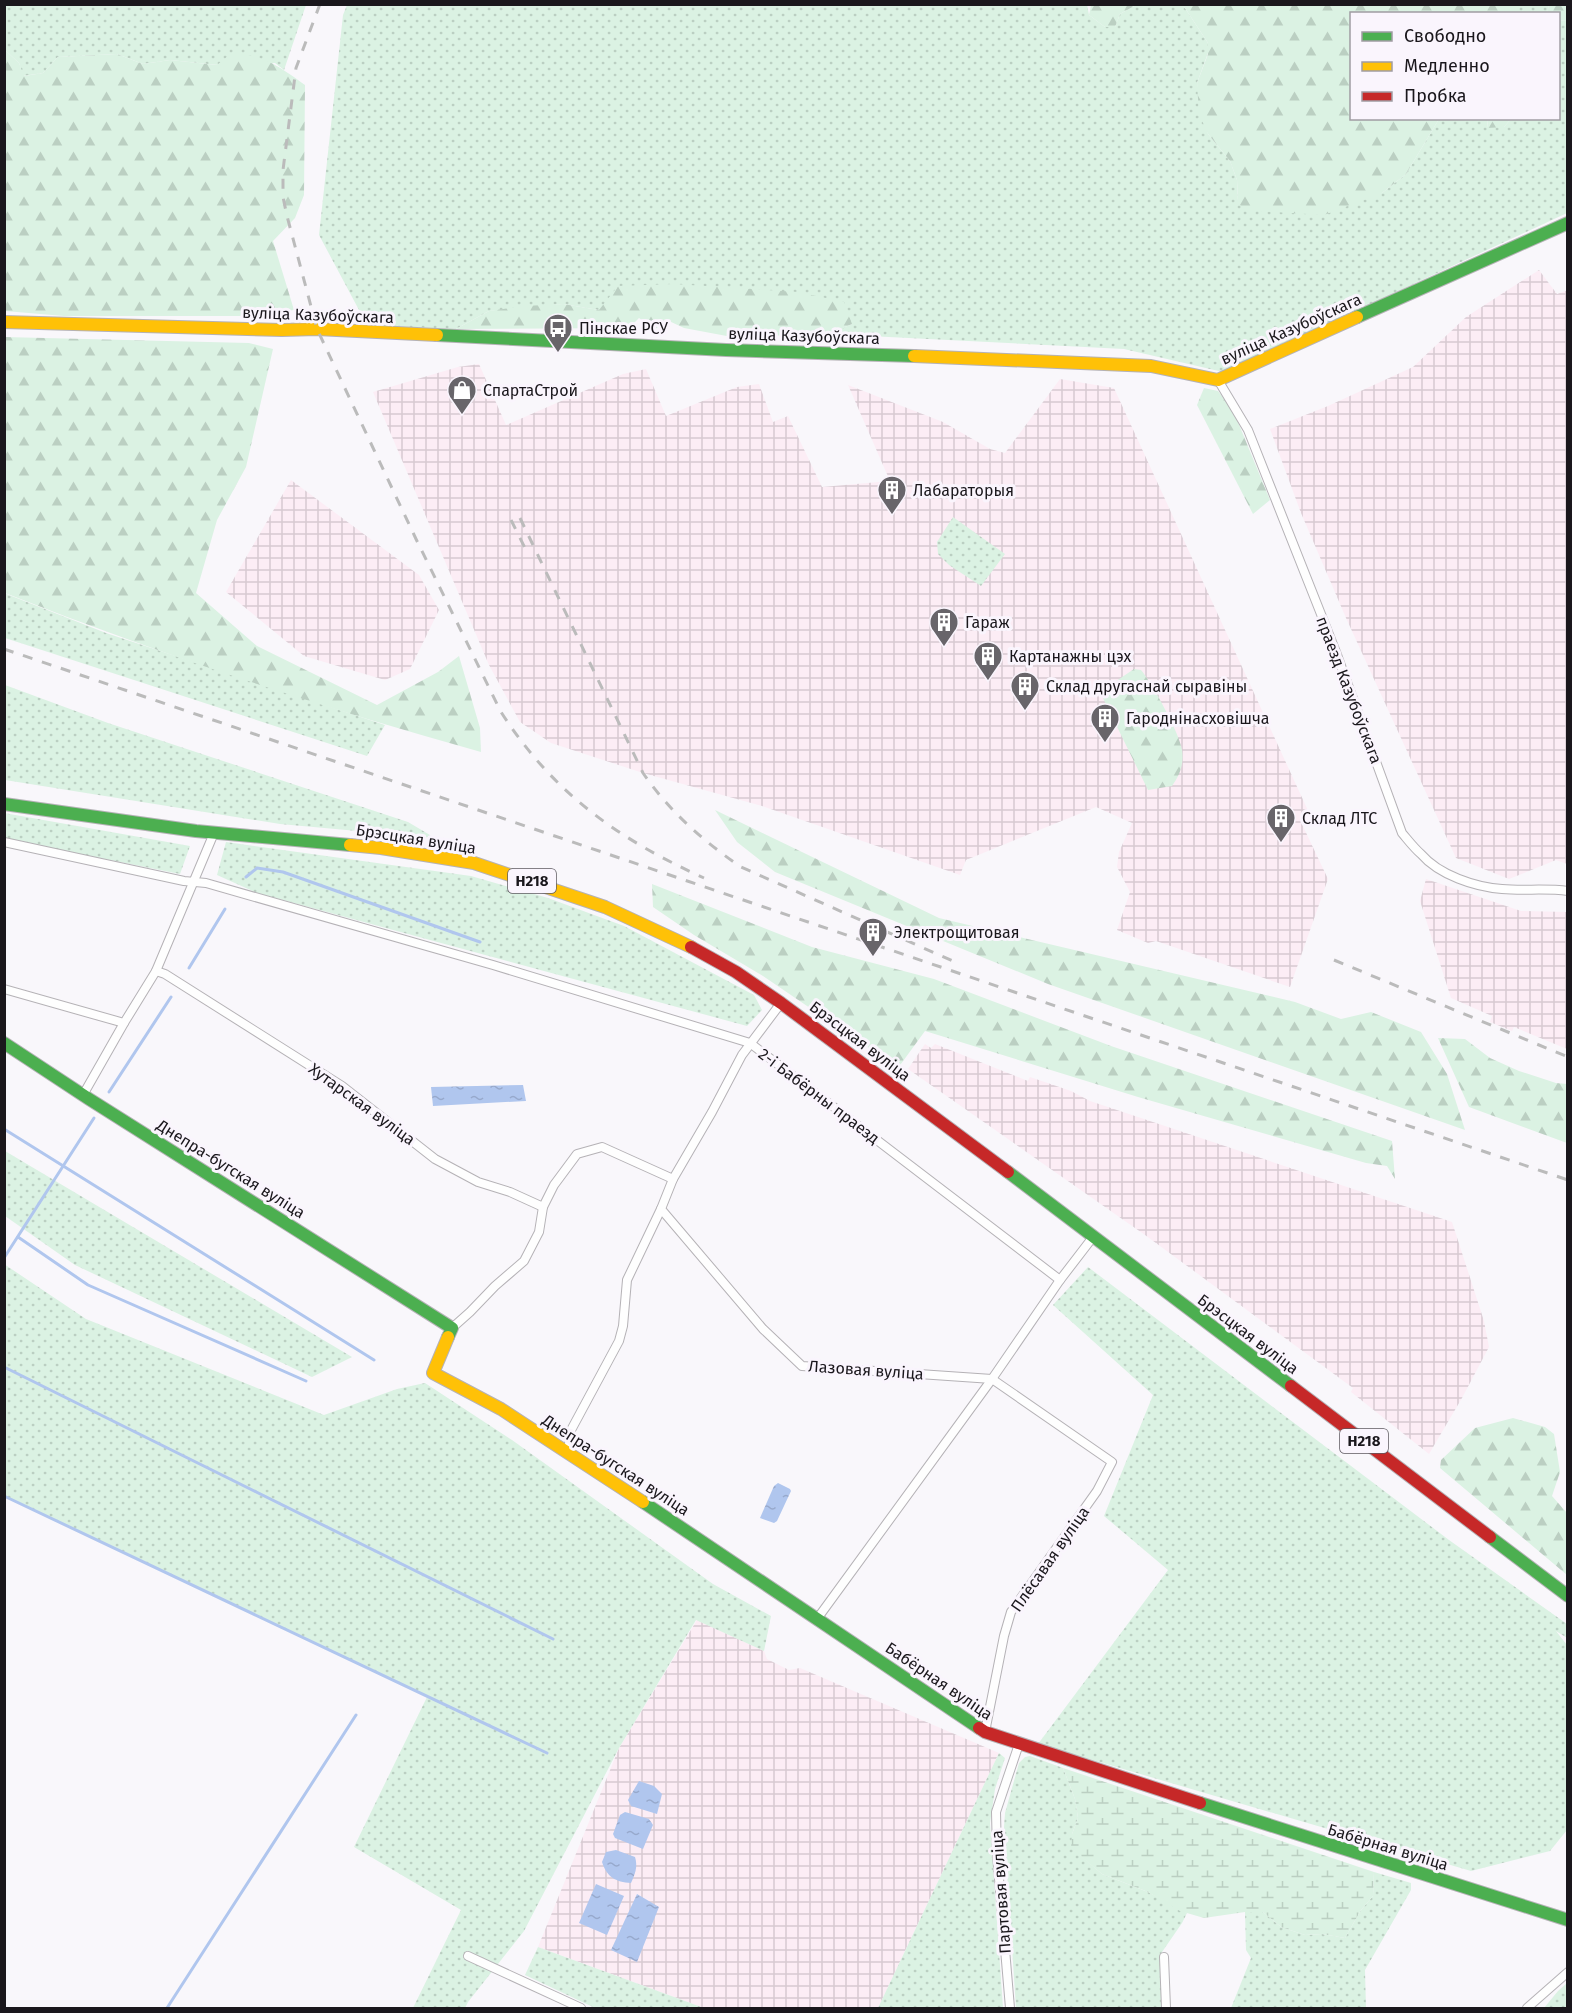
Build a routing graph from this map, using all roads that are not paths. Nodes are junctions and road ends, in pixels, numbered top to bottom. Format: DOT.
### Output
graph roads {
  1 [pos="1568,223"];
  2 [pos="4,322"];
  3 [pos="1218,380"];
  4 [pos="4,804"];
  5 [pos="214,833"];
  6 [pos="4,842"];
  7 [pos="193,882"];
  8 [pos="1568,891"];
  9 [pos="156,971"];
  10 [pos="4,989"];
  11 [pos="781,1003"];
  12 [pos="124,1023"];
  13 [pos="4,1043"];
  14 [pos="750,1043"];
  15 [pos="83,1095"];
  16 [pos="673,1179"];
  17 [pos="543,1207"];
  18 [pos="661,1209"];
  19 [pos="1094,1237"];
  20 [pos="1060,1280"];
  21 [pos="452,1328"];
  22 [pos="992,1379"];
  23 [pos="572,1455"];
  24 [pos="1568,1596"];
  25 [pos="817,1619"];
  26 [pos="985,1732"];
  27 [pos="1019,1744"];
  28 [pos="1568,1920"];
  29 [pos="468,1956"];
  30 [pos="1164,1957"];
  31 [pos="1568,1972"];
  32 [pos="582,2008"];
  33 [pos="1010,2008"];
  34 [pos="1166,2008"];
  35 [pos="1527,2008"];
  1 -- 3 [label="street, вуліца Казубоўскага"];
  2 -- 3 [label="street, вуліца Казубоўскага"];
  3 -- 8 [label="street, праезд Казубоўскага"];
  4 -- 5 [label="street, Брэсцкая вуліца / Н218"];
  5 -- 7 [label="street"];
  5 -- 11 [label="street, Брэсцкая вуліца / Н218"];
  6 -- 7 [label="street"];
  7 -- 9 [label="street"];
  7 -- 14 [label="street"];
  9 -- 12 [label="street"];
  9 -- 17 [label="street, Хутарская вуліца"];
  10 -- 12 [label="street"];
  11 -- 14 [label="street"];
  11 -- 19 [label="street, Брэсцкая вуліца / Н218"];
  12 -- 15 [label="street"];
  13 -- 15 [label="street, Днепра-бугская вуліца"];
  14 -- 16 [label="street, 2-і Бабёрны праезд"];
  14 -- 20 [label="street, 2-і Бабёрны праезд"];
  15 -- 21 [label="street, Днепра-бугская вуліца"];
  16 -- 17 [label="street"];
  16 -- 18 [label="street"];
  17 -- 21 [label="street, Днепра-бугская вуліца"];
  18 -- 22 [label="street, Лазовая вуліца"];
  18 -- 23 [label="street"];
  19 -- 20 [label="street"];
  19 -- 24 [label="street, Брэсцкая вуліца / Н218"];
  20 -- 22 [label="street"];
  21 -- 23 [label="street, Днепра-бугская вуліца"];
  22 -- 25 [label="street"];
  22 -- 26 [label="street, Плёсавая вуліца"];
  23 -- 25 [label="street, Днепра-бугская вуліца"];
  25 -- 26 [label="street, Бабёрная вуліца"];
  26 -- 27 [label="street, Бабёрная вуліца"];
  27 -- 28 [label="street, Бабёрная вуліца"];
  27 -- 33 [label="street, Партовая вуліца"];
  29 -- 32 [label="street"];
  30 -- 34 [label="street"];
  31 -- 35 [label="street"];
}
